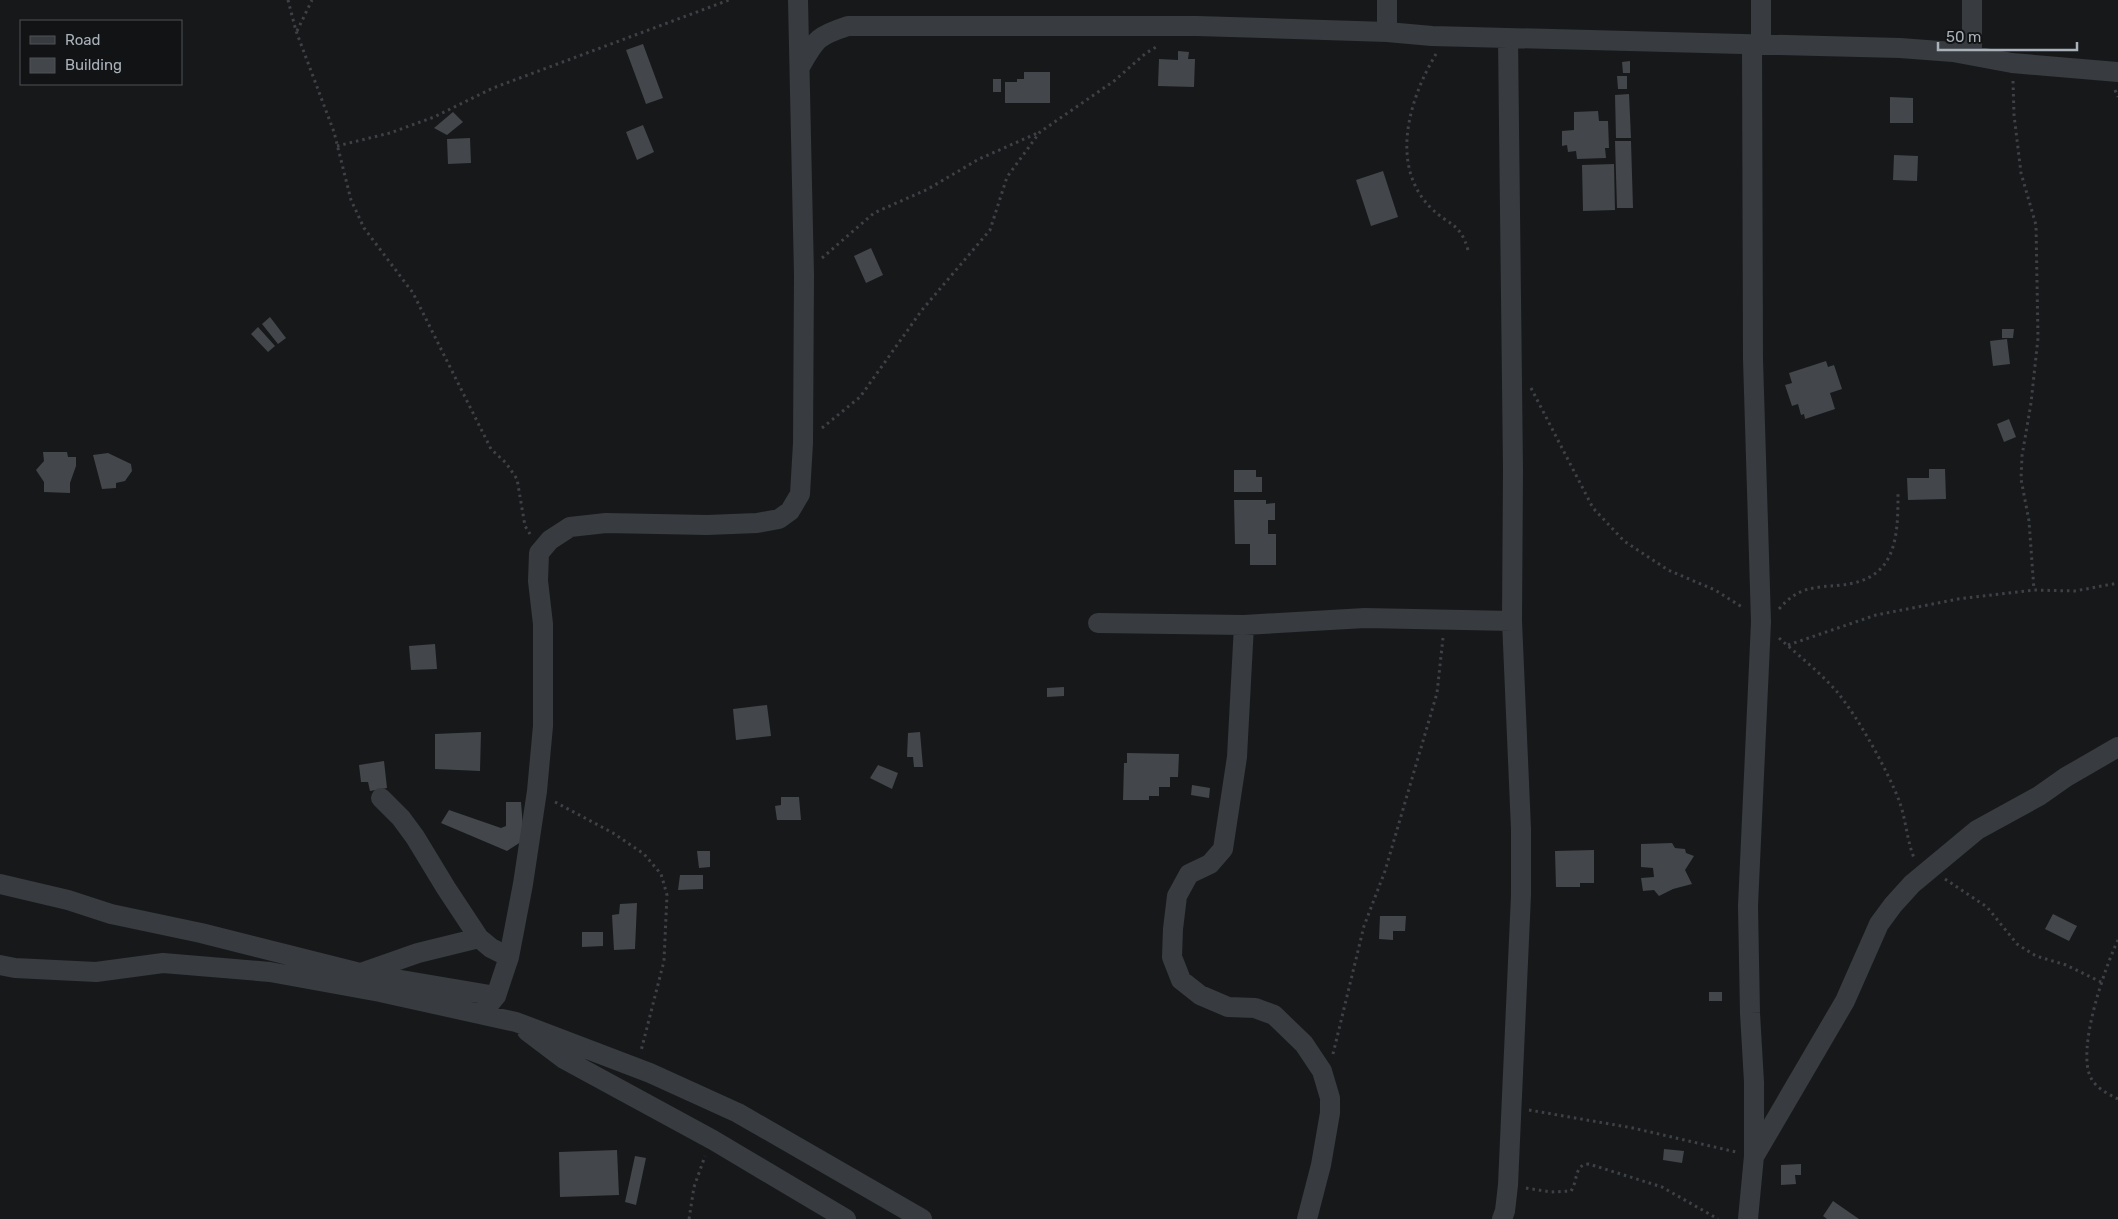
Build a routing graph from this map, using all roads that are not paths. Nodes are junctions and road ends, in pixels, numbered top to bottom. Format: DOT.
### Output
graph roads {
  1 [pos="798,0"];
  2 [pos="1387,0"];
  3 [pos="1761,0"];
  4 [pos="1972,0"];
  5 [pos="1387,32"];
  6 [pos="1508,38"];
  7 [pos="1756,44"];
  8 [pos="1972,55"];
  9 [pos="800,68"];
  10 [pos="2118,72"];
  11 [pos="1512,621"];
  12 [pos="1098,624"];
  13 [pos="1244,625"];
  14 [pos="2118,747"];
  15 [pos="381,798"];
  16 [pos="0,884"];
  17 [pos="479,938"];
  18 [pos="509,957"];
  19 [pos="0,965"];
  20 [pos="360,973"];
  21 [pos="342,985"];
  22 [pos="496,996"];
  23 [pos="482,1013"];
  24 [pos="516,1022"];
  25 [pos="1754,1156"];
  26 [pos="846,1219"];
  27 [pos="922,1219"];
  28 [pos="1307,1219"];
  29 [pos="1502,1219"];
  30 [pos="1748,1219"];
  1 -- 9 [label="street"];
  2 -- 5 [label="street"];
  3 -- 7 [label="street"];
  4 -- 8 [label="street"];
  5 -- 6 [label="street"];
  5 -- 9 [label="street"];
  6 -- 7 [label="street"];
  6 -- 11 [label="street"];
  7 -- 8 [label="street"];
  7 -- 25 [label="street"];
  8 -- 10 [label="street"];
  9 -- 18 [label="street"];
  11 -- 13 [label="street"];
  11 -- 29 [label="street"];
  12 -- 13 [label="street"];
  13 -- 28 [label="street"];
  14 -- 25 [label="street"];
  15 -- 17 [label="street"];
  16 -- 20 [label="street"];
  17 -- 18 [label="street"];
  17 -- 20 [label="street"];
  18 -- 22 [label="street"];
  19 -- 21 [label="street"];
  20 -- 21 [label="street"];
  20 -- 22 [label="street"];
  21 -- 23 [label="street"];
  22 -- 23 [label="street"];
  23 -- 24 [label="street"];
  24 -- 26 [label="street"];
  24 -- 27 [label="street"];
  25 -- 30 [label="street"];
}
